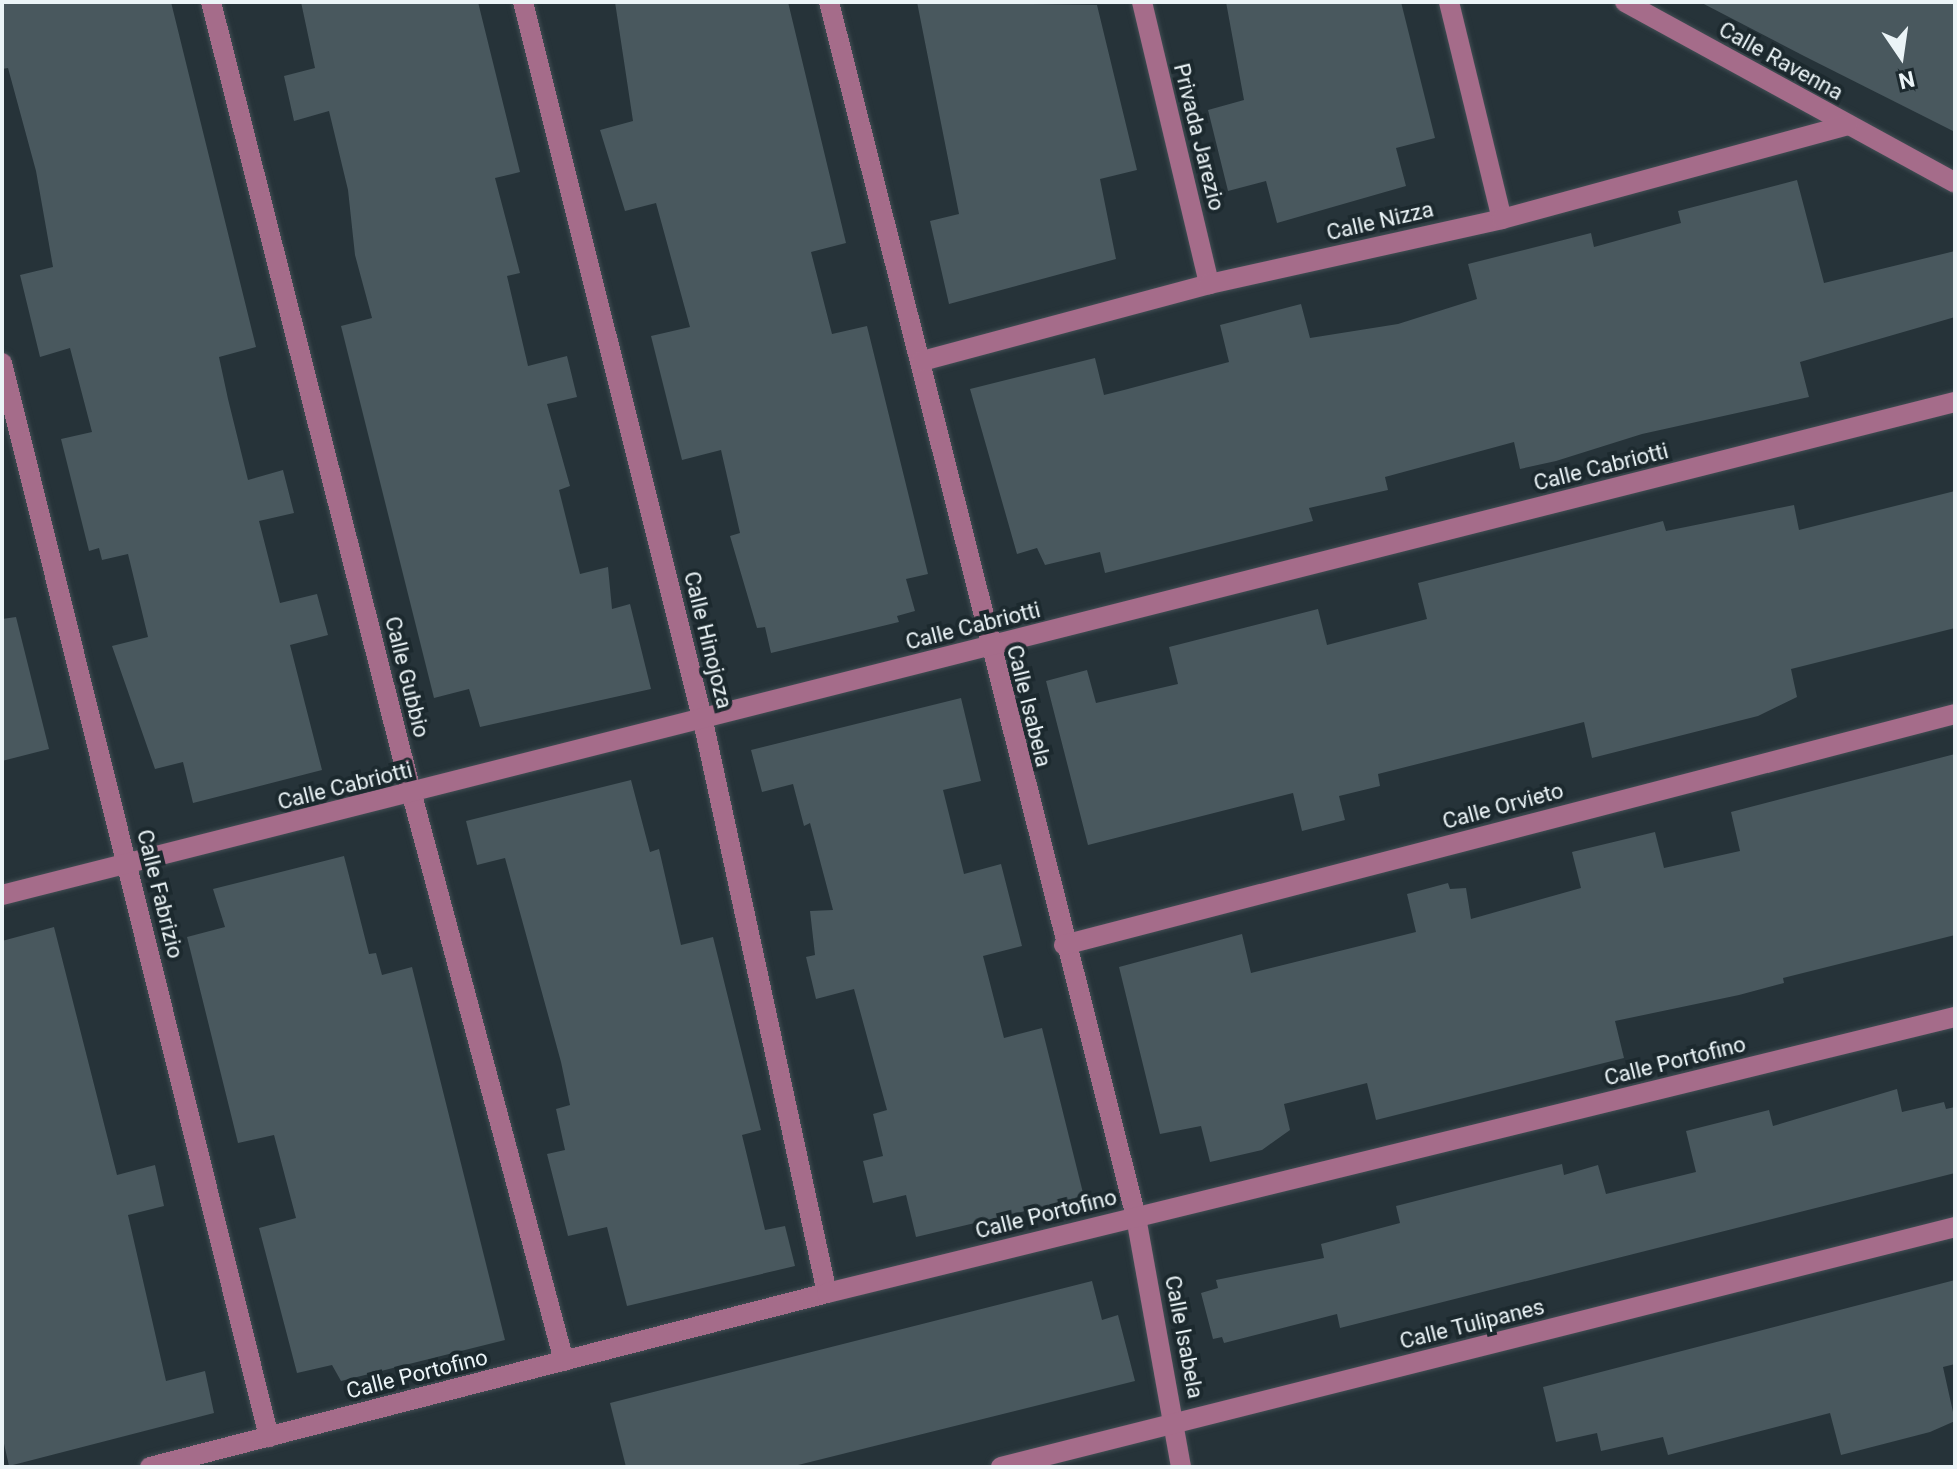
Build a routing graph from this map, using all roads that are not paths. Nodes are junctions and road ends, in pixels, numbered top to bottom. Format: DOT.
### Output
graph roads {
  1 [pos="211,2"];
  2 [pos="523,2"];
  3 [pos="829,2"];
  4 [pos="1142,2"];
  5 [pos="1449,2"];
  6 [pos="1625,2"];
  7 [pos="1847,125"];
  8 [pos="1955,183"];
  9 [pos="1502,219"];
  10 [pos="1209,284"];
  11 [pos="922,361"];
  12 [pos="2,363"];
  13 [pos="1955,402"];
  14 [pos="989,646"];
  15 [pos="1955,714"];
  16 [pos="703,721"];
  17 [pos="412,795"];
  18 [pos="128,864"];
  19 [pos="2,895"];
  20 [pos="1064,945"];
  21 [pos="1955,1017"];
  22 [pos="1136,1217"];
  23 [pos="1955,1227"];
  24 [pos="827,1293"];
  25 [pos="564,1361"];
  26 [pos="1176,1424"];
  27 [pos="269,1437"];
  28 [pos="150,1467"];
  29 [pos="1001,1467"];
  30 [pos="1181,1467"];
  1 -- 17 [label="street, Calle Gubbio"];
  2 -- 16 [label="street, Calle Hinojoza"];
  3 -- 11 [label="street, Calle Isabela"];
  4 -- 10 [label="street, Privada Jarezio"];
  5 -- 9 [label="street"];
  6 -- 7 [label="street, Calle Ravenna"];
  7 -- 8 [label="street, Calle Ravenna"];
  7 -- 9 [label="street, Calle Nizza"];
  9 -- 10 [label="street, Calle Nizza"];
  10 -- 11 [label="street, Calle Nizza"];
  11 -- 14 [label="street, Calle Isabela"];
  12 -- 18 [label="street, Calle Fabrizio"];
  13 -- 14 [label="street, Calle Cabriotti"];
  14 -- 16 [label="street, Calle Cabriotti"];
  14 -- 20 [label="street, Calle Isabela"];
  15 -- 20 [label="street, Calle Orvieto"];
  16 -- 17 [label="street, Calle Cabriotti"];
  16 -- 24 [label="street, Calle Hinojoza"];
  17 -- 18 [label="street, Calle Cabriotti"];
  17 -- 25 [label="street, Calle Gubbio"];
  18 -- 19 [label="street, Calle Cabriotti"];
  18 -- 27 [label="street, Calle Fabrizio"];
  20 -- 22 [label="street, Calle Isabela"];
  21 -- 22 [label="street, Calle Portofino"];
  22 -- 24 [label="street, Calle Portofino"];
  22 -- 26 [label="street, Calle Isabela"];
  23 -- 26 [label="street, Calle Tulipanes"];
  24 -- 25 [label="street, Calle Portofino"];
  25 -- 27 [label="street, Calle Portofino"];
  26 -- 29 [label="street, Calle Tulipanes"];
  26 -- 30 [label="street, Calle Isabela"];
  27 -- 28 [label="street, Calle Portofino"];
}
